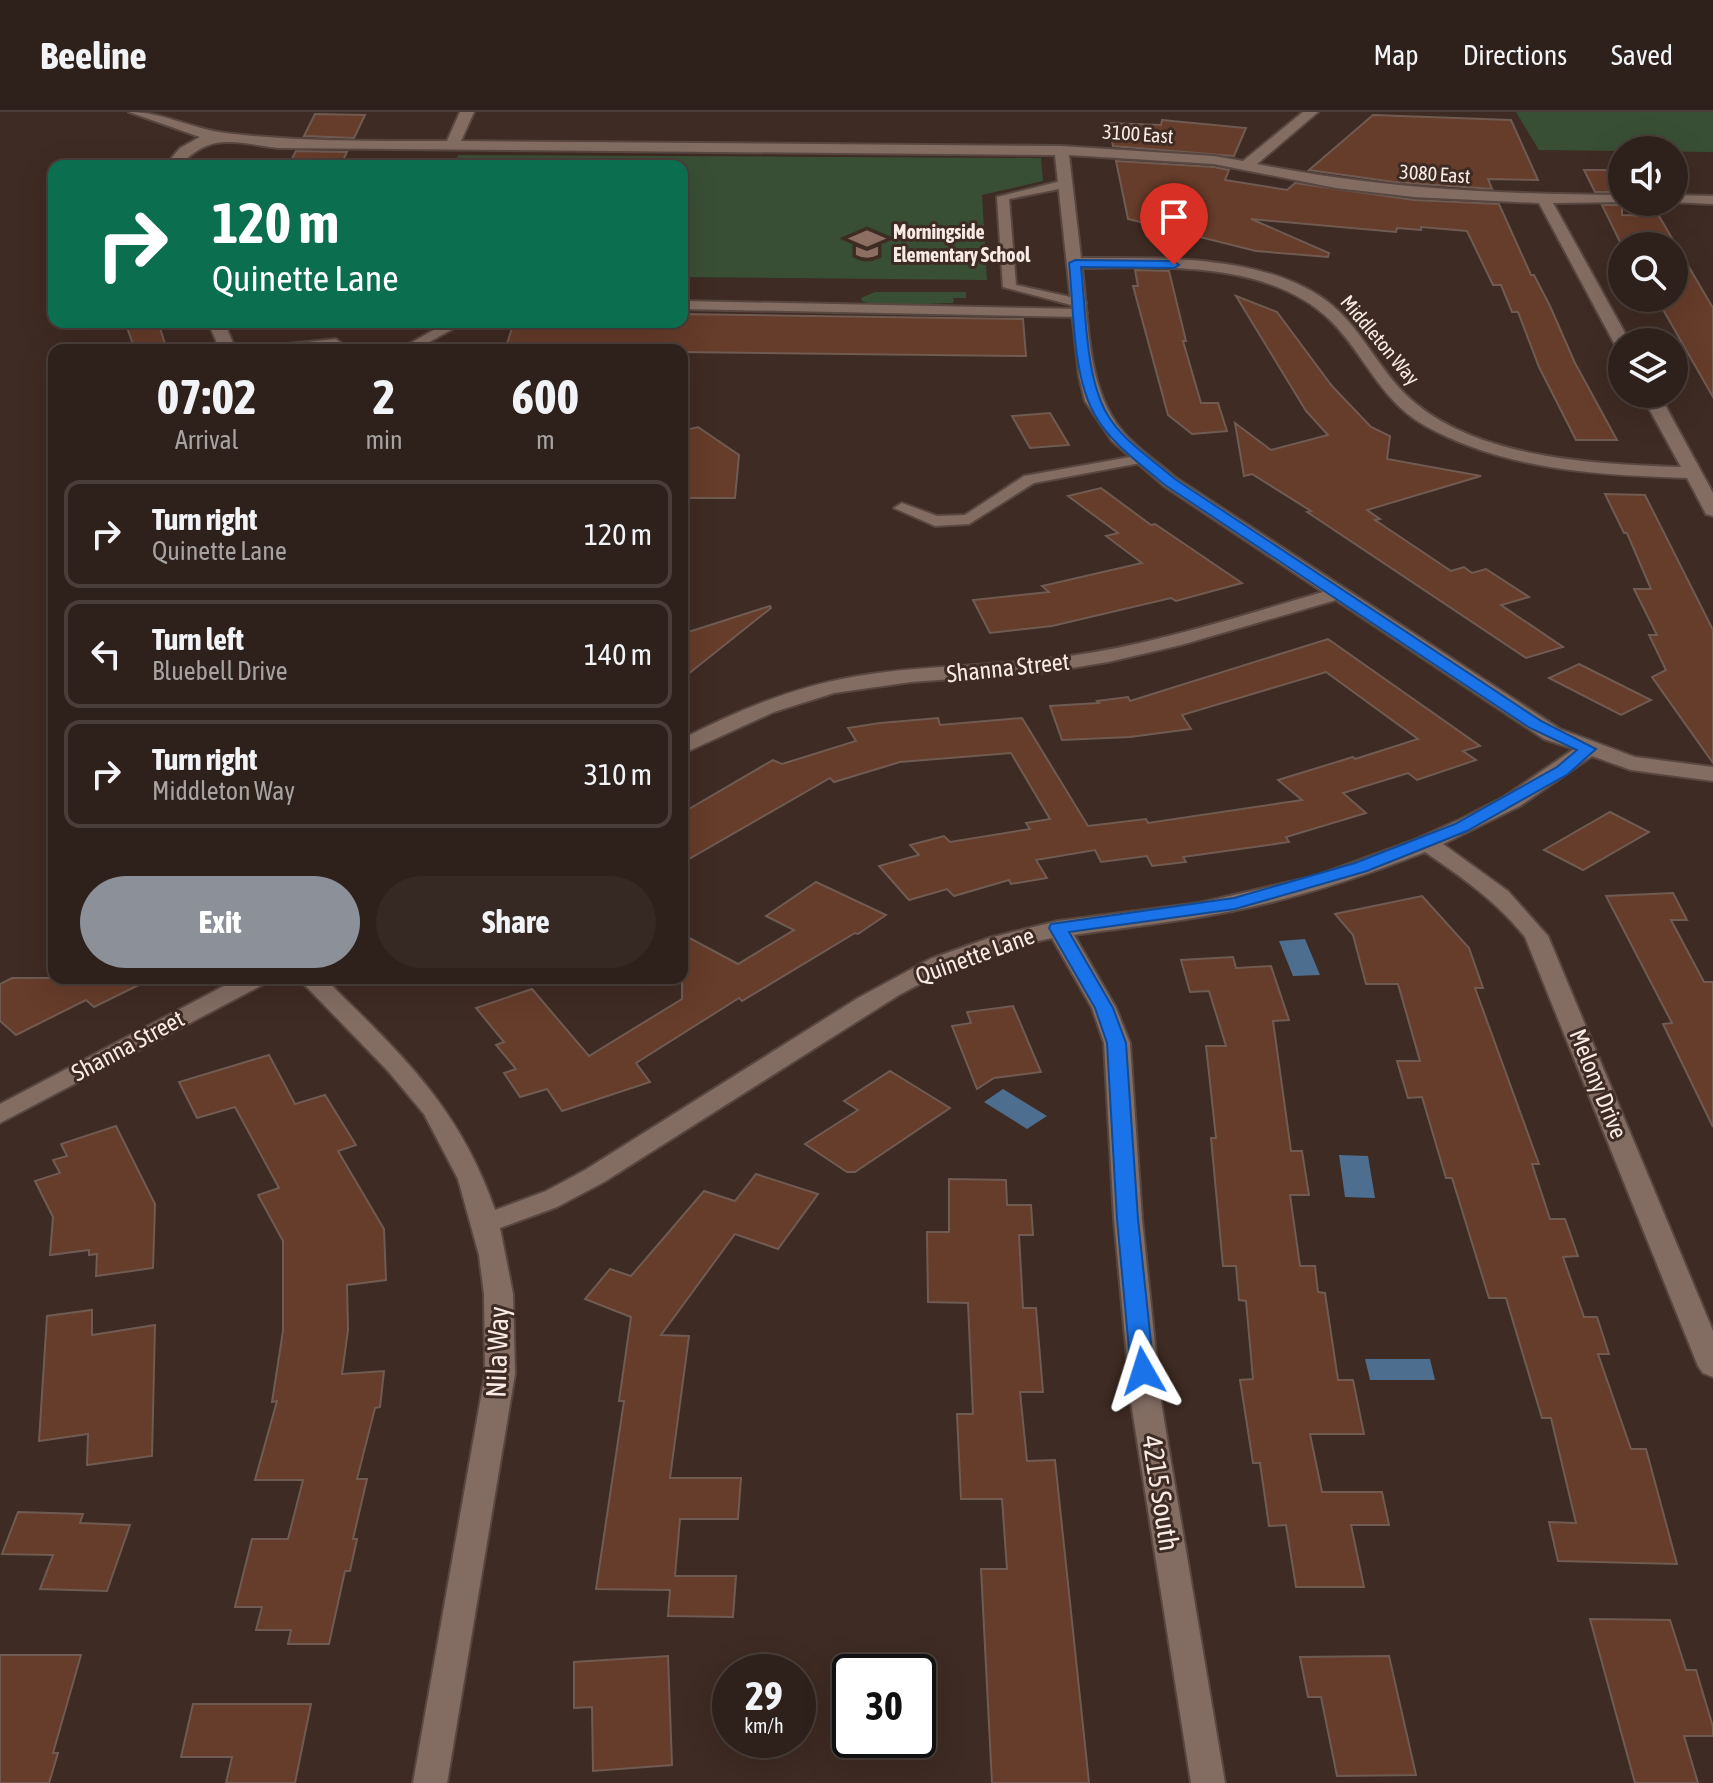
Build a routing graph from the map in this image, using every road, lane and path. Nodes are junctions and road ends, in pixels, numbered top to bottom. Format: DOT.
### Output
graph roads {
  1 [pos="136,112"];
  2 [pos="467,112"];
  3 [pos="1311,112"];
  4 [pos="212,136"];
  5 [pos="452,145"];
  6 [pos="1061,150"];
  7 [pos="177,160"];
  8 [pos="1247,165"];
  9 [pos="1065,184"];
  10 [pos="1544,199"];
  11 [pos="1608,199"];
  12 [pos="1688,199"];
  13 [pos="1713,200"];
  14 [pos="1075,263"];
  15 [pos="688,305"];
  16 [pos="1080,308"];
  17 [pos="447,328"];
  18 [pos="1614,328"];
  19 [pos="416,344"];
  20 [pos="1658,408"];
  21 [pos="1141,459"];
  22 [pos="1693,473"];
  23 [pos="902,508"];
  24 [pos="1713,510"];
  25 [pos="1339,593"];
  26 [pos="688,745"];
  27 [pos="1588,749"];
  28 [pos="1713,774"];
  29 [pos="1427,843"];
  30 [pos="1058,928"];
  31 [pos="246,984"];
  32 [pos="316,984"];
  33 [pos="0,1115"];
  34 [pos="488,1222"];
  35 [pos="1713,1366"];
  36 [pos="430,1783"];
  37 [pos="1208,1783"];
  1 -- 4 [label="street, 3100 East"];
  2 -- 5 [label="street"];
  3 -- 8 [label="street"];
  4 -- 5 [label="street, 3100 East"];
  4 -- 7 [label="street"];
  5 -- 6 [label="street, 3100 East"];
  6 -- 8 [label="street, 3100 East"];
  6 -- 9 [label="street"];
  8 -- 10 [label="street, 3080 East"];
  9 -- 14 [label="street"];
  9 -- 16 [label="lane"];
  10 -- 11 [label="street, 3080 East"];
  10 -- 18 [label="street"];
  12 -- 13 [label="street"];
  14 -- 16 [label="street"];
  14 -- 22 [label="street, Middleton Way"];
  15 -- 16 [label="lane"];
  16 -- 21 [label="street"];
  17 -- 19 [label="lane"];
  20 -- 22 [label="street"];
  21 -- 23 [label="lane"];
  21 -- 25 [label="street"];
  22 -- 24 [label="street"];
  25 -- 26 [label="street, Shanna Street"];
  25 -- 27 [label="street"];
  27 -- 28 [label="street"];
  27 -- 29 [label="street, Quinette Lane"];
  29 -- 30 [label="street, Quinette Lane"];
  29 -- 35 [label="street, Melony Drive"];
  30 -- 34 [label="street, Quinette Lane"];
  30 -- 37 [label="street, 4215 South"];
  31 -- 33 [label="street, Shanna Street"];
  32 -- 34 [label="street, Nila Way"];
  34 -- 36 [label="street, Nila Way"];
}
